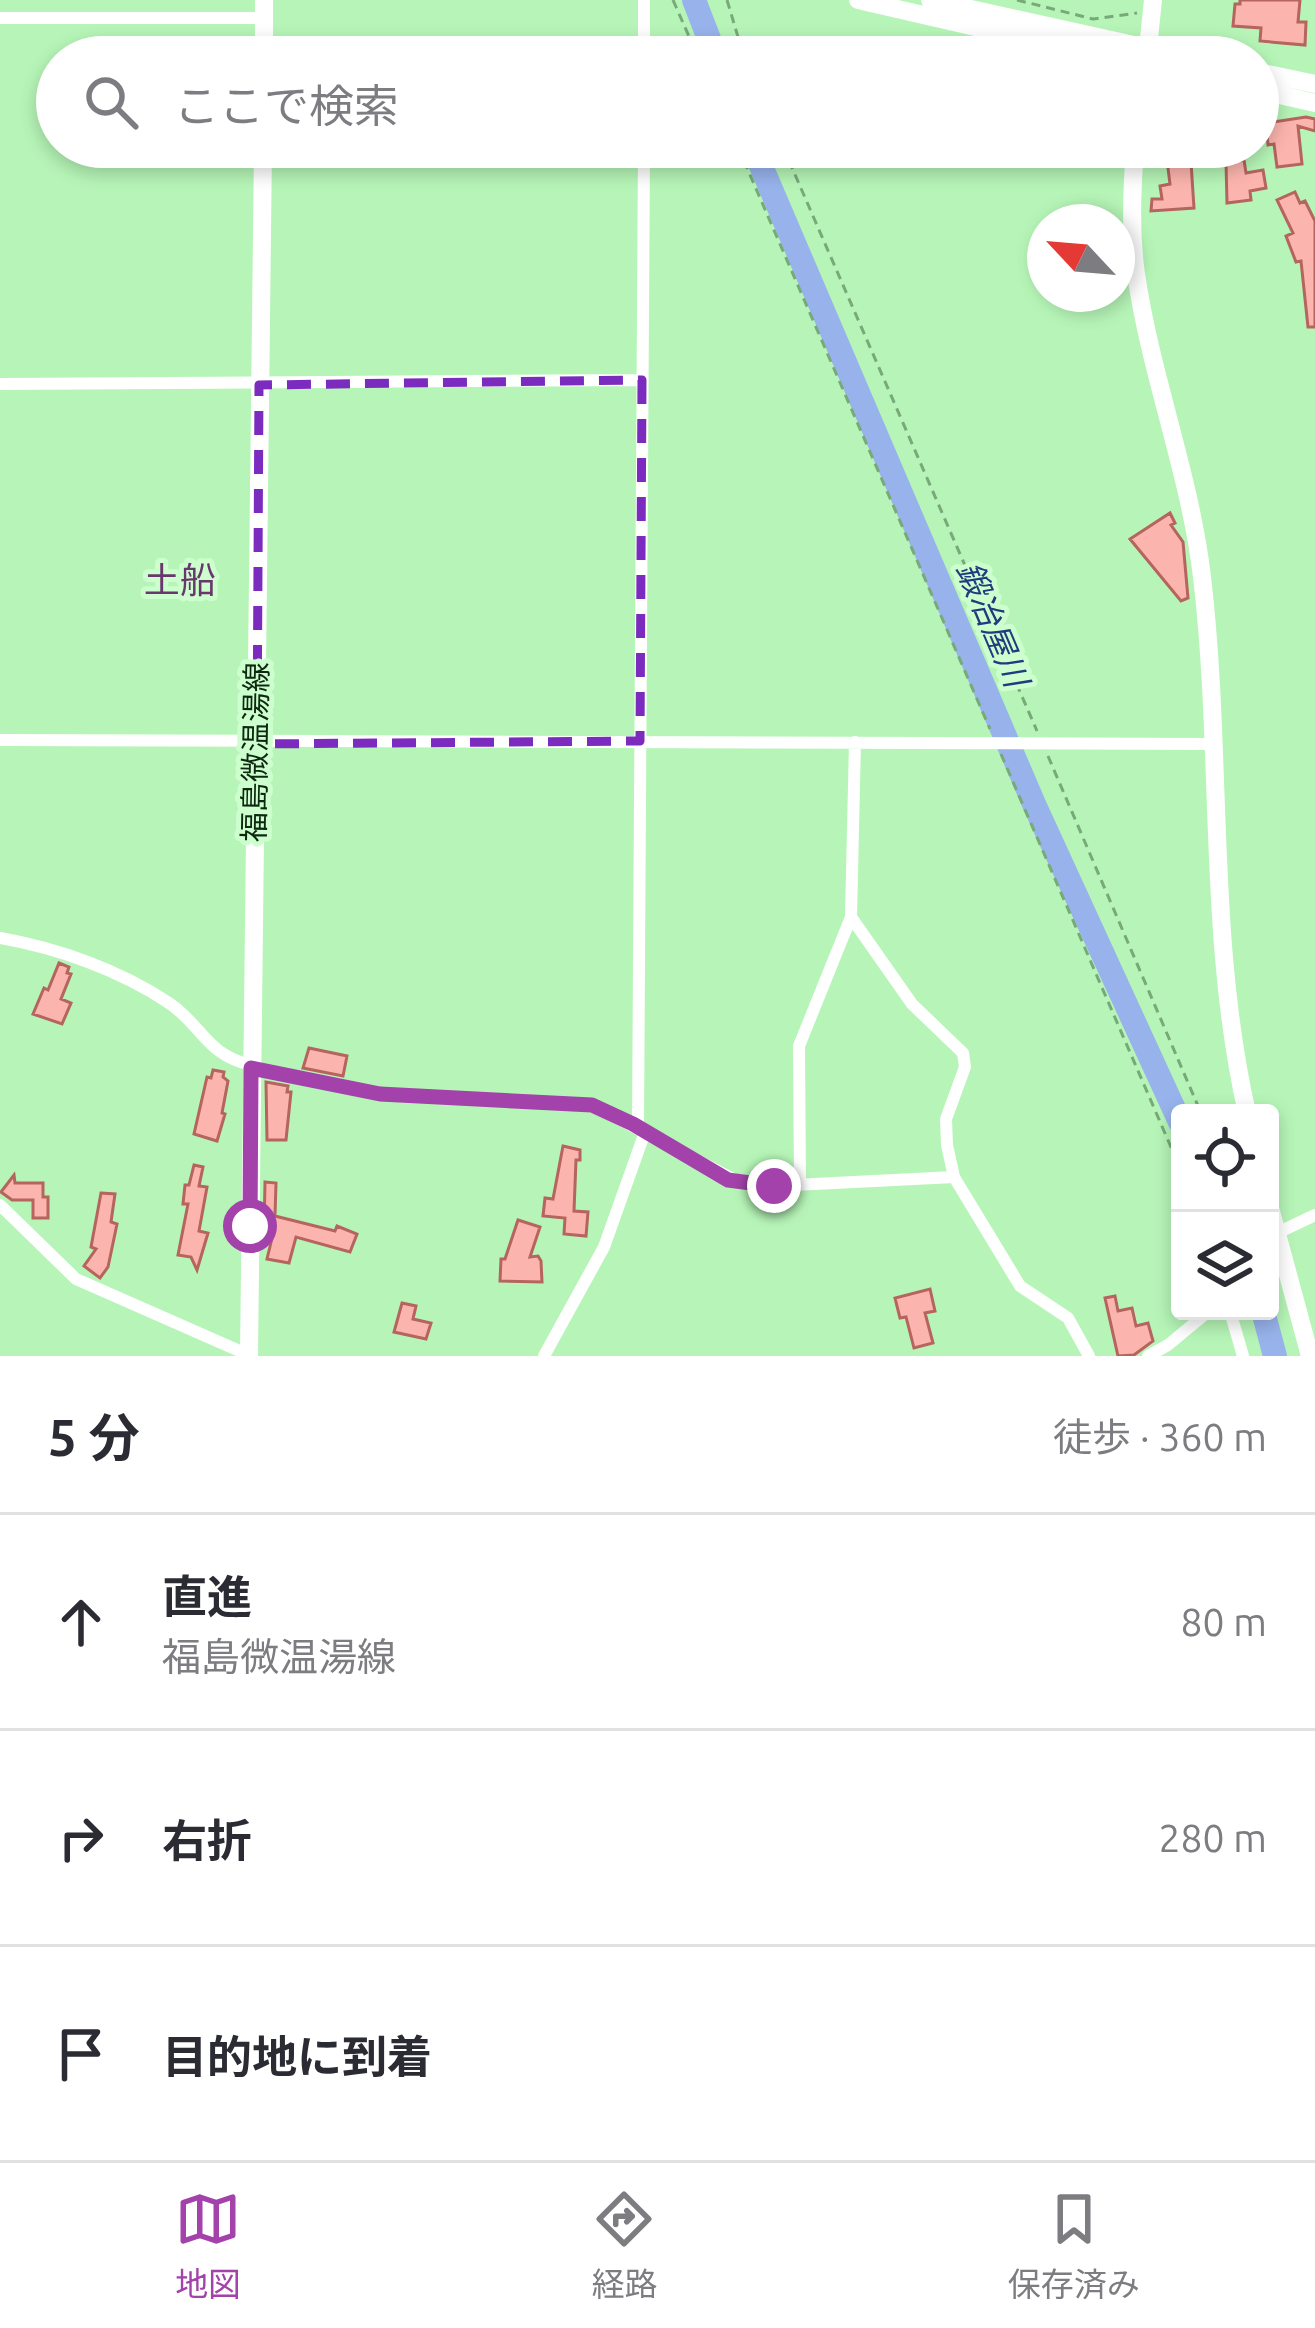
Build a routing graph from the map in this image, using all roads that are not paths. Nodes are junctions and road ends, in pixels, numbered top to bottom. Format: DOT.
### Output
graph roads {
  1 [pos="644,0"];
  2 [pos="858,0"];
  3 [pos="930,0"];
  4 [pos="1145,6"];
  5 [pos="264,9"];
  6 [pos="0,18"];
  7 [pos="644,36"];
  8 [pos="1015,36"];
  9 [pos="1078,36"];
  10 [pos="1147,36"];
  11 [pos="1279,76"];
  12 [pos="1315,84"];
  13 [pos="1279,95"];
  14 [pos="1315,103"];
  15 [pos="263,168"];
  16 [pos="644,168"];
  17 [pos="1134,168"];
  18 [pos="642,380"];
  19 [pos="0,384"];
  20 [pos="260,385"];
  21 [pos="0,740"];
  22 [pos="640,741"];
  23 [pos="855,742"];
  24 [pos="257,743"];
  25 [pos="1213,744"];
  26 [pos="851,917"];
  27 [pos="0,938"];
  28 [pos="251,1066"];
  29 [pos="1246,1104"];
  30 [pos="641,1130"];
  31 [pos="954,1177"];
  32 [pos="800,1185"];
  33 [pos="0,1205"];
  34 [pos="1315,1215"];
  35 [pos="1279,1232"];
  36 [pos="1279,1255"];
  37 [pos="1198,1320"];
  38 [pos="1233,1320"];
  39 [pos="250,1356"];
  40 [pos="544,1356"];
  41 [pos="1089,1356"];
  42 [pos="1148,1356"];
  43 [pos="1243,1356"];
  44 [pos="1310,1356"];
  1 -- 7 [label="street"];
  2 -- 8 [label="main road"];
  3 -- 9 [label="main road"];
  4 -- 10 [label="main road"];
  5 -- 6 [label="street"];
  11 -- 12 [label="main road"];
  13 -- 14 [label="main road"];
  15 -- 20 [label="main road, 福島微温湯線"];
  16 -- 18 [label="street"];
  17 -- 25 [label="main road"];
  18 -- 20 [label="street"];
  18 -- 22 [label="street"];
  19 -- 20 [label="street"];
  20 -- 24 [label="main road, 福島微温湯線"];
  21 -- 24 [label="street"];
  22 -- 23 [label="street"];
  22 -- 24 [label="street"];
  22 -- 30 [label="street"];
  23 -- 25 [label="street"];
  23 -- 26 [label="street"];
  24 -- 28 [label="main road, 福島微温湯線"];
  25 -- 29 [label="main road"];
  26 -- 31 [label="street"];
  26 -- 32 [label="street"];
  27 -- 28 [label="street"];
  28 -- 30 [label="street"];
  28 -- 39 [label="main road, 福島微温湯線"];
  30 -- 32 [label="street"];
  30 -- 40 [label="street"];
  31 -- 32 [label="street"];
  31 -- 41 [label="street"];
  33 -- 39 [label="street"];
  34 -- 35 [label="street"];
  36 -- 44 [label="main road"];
  37 -- 42 [label="street"];
  38 -- 43 [label="street"];
}
